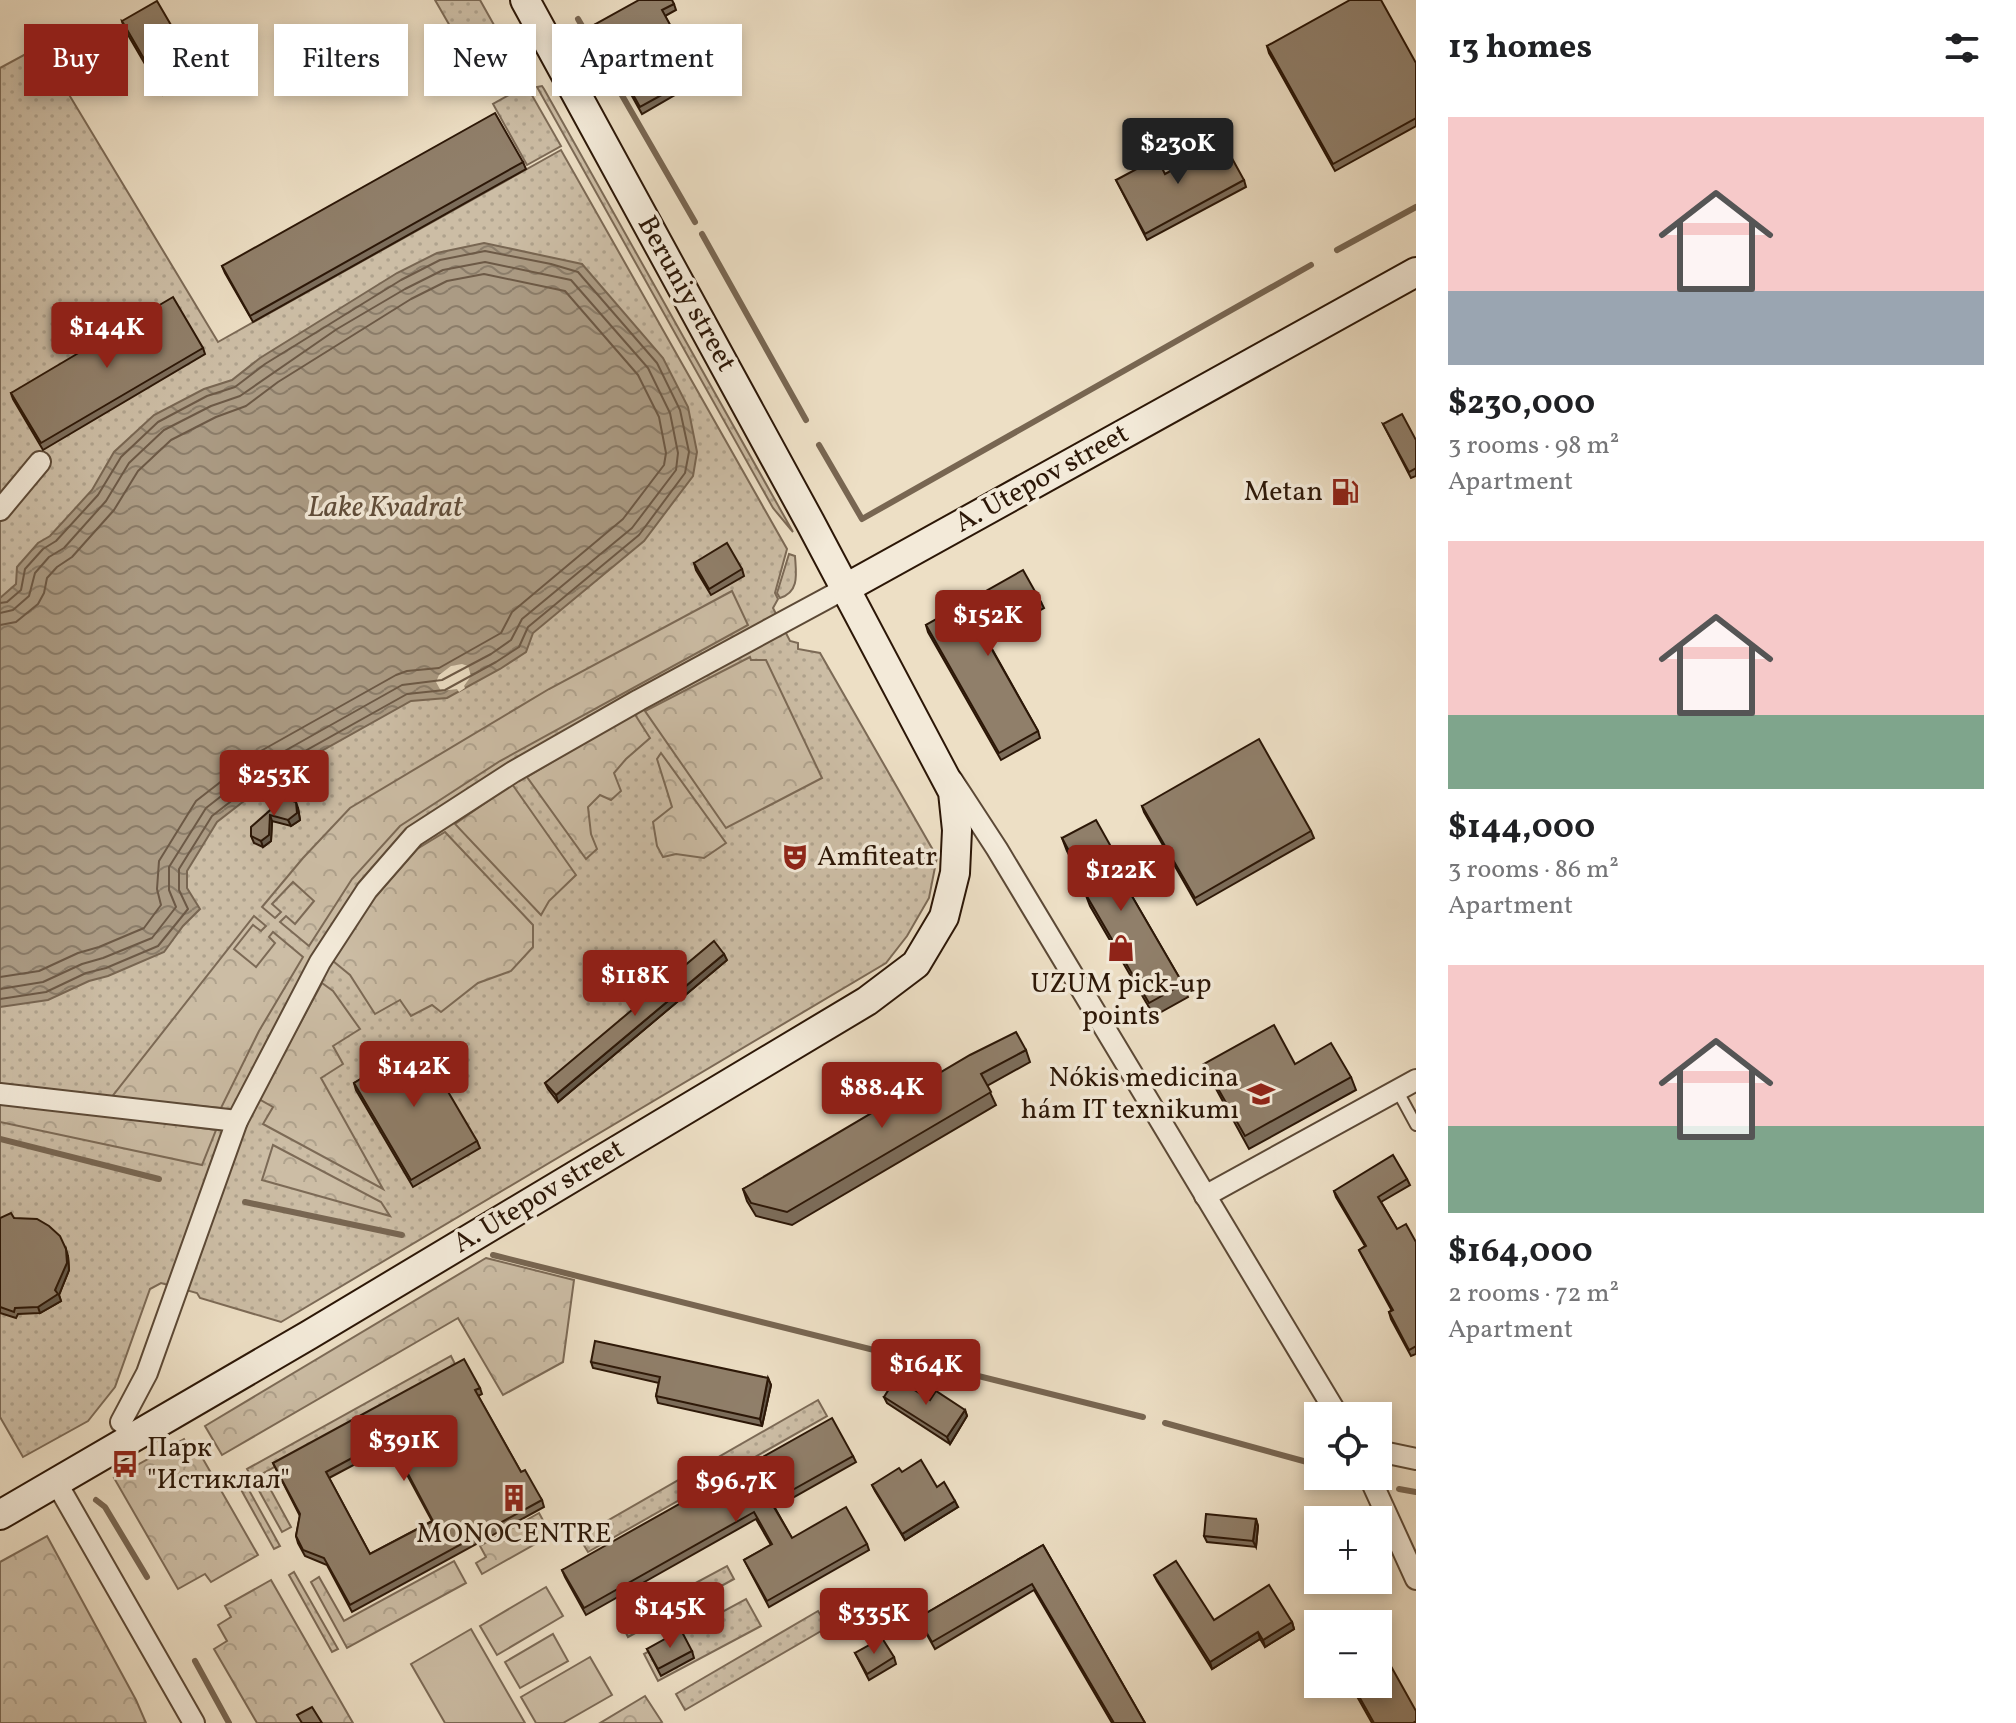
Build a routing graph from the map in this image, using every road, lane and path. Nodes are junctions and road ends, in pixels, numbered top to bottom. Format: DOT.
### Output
graph roads {
  1 [pos="525,0"];
  2 [pos="1416,272"];
  3 [pos="40,462"];
  4 [pos="0,510"];
  5 [pos="846,588"];
  6 [pos="948,780"];
  7 [pos="997,849"];
  8 [pos="955,873"];
  9 [pos="1416,1080"];
  10 [pos="1397,1090"];
  11 [pos="0,1094"];
  12 [pos="237,1121"];
  13 [pos="1416,1125"];
  14 [pos="1205,1196"];
  15 [pos="1330,1402"];
  16 [pos="121,1422"];
  17 [pos="1392,1454"];
  18 [pos="1416,1459"];
  19 [pos="56,1482"];
  20 [pos="1375,1490"];
  21 [pos="0,1515"];
  22 [pos="1416,1579"];
  23 [pos="194,1723"];
  1 -- 5 [label="main road, Beruniy street"];
  2 -- 5 [label="main road, A. Utepov street"];
  3 -- 4 [label="street"];
  5 -- 6 [label="main road, A. Utepov street"];
  5 -- 12 [label="street"];
  6 -- 7 [label="street"];
  6 -- 8 [label="main road, A. Utepov street"];
  7 -- 8 [label="street"];
  7 -- 14 [label="street"];
  8 -- 19 [label="main road, A. Utepov street"];
  9 -- 10 [label="street"];
  10 -- 13 [label="lane"];
  10 -- 14 [label="street"];
  11 -- 12 [label="street"];
  12 -- 16 [label="street"];
  14 -- 15 [label="street"];
  17 -- 18 [label="street"];
  19 -- 21 [label="main road, A. Utepov street"];
  19 -- 23 [label="street"];
  20 -- 22 [label="street"];
}
